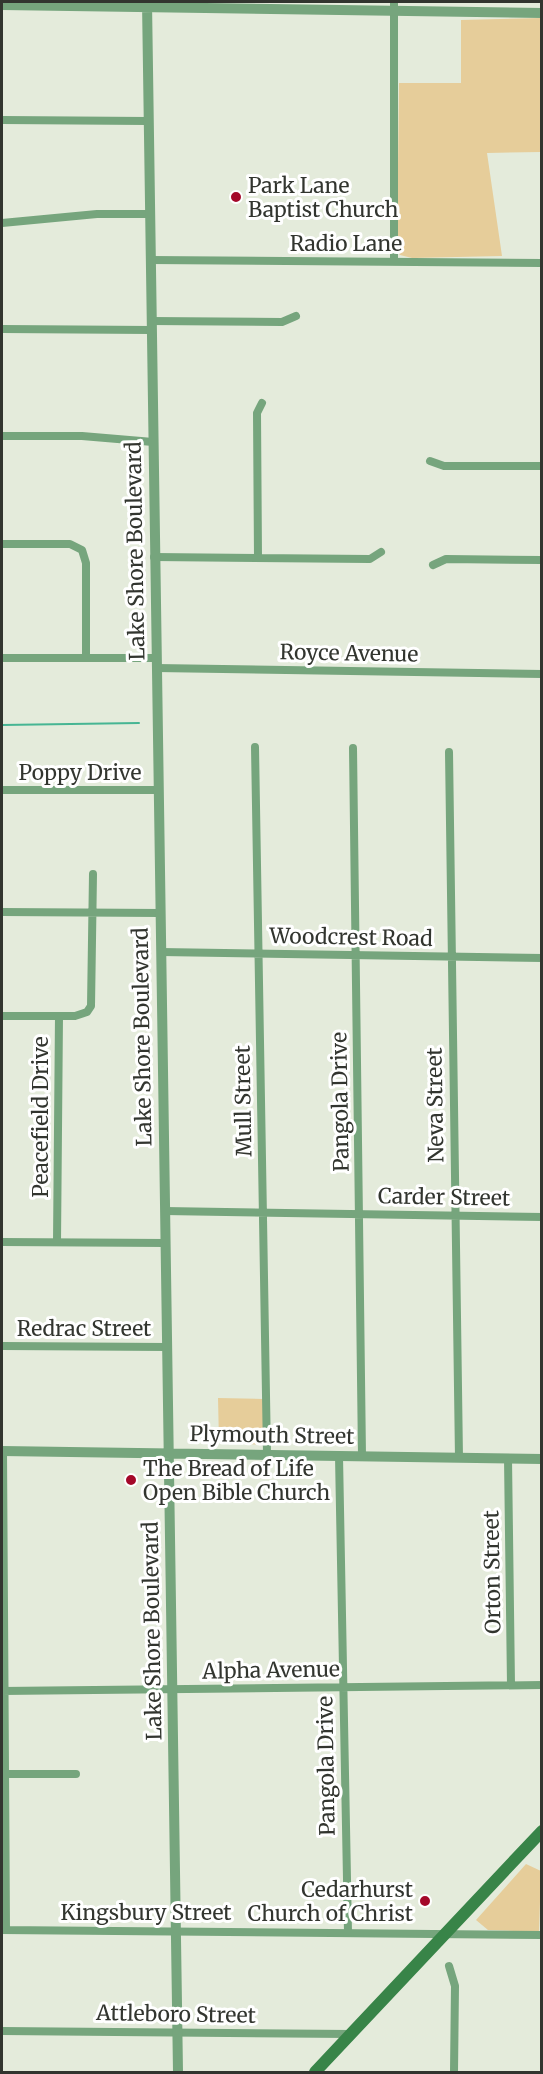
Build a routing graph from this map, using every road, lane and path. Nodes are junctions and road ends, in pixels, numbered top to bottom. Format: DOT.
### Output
graph roads {
  1 [pos="147,4"];
  2 [pos="2,5"];
  3 [pos="394,7"];
  4 [pos="542,13"];
  5 [pos="2,120"];
  6 [pos="148,121"];
  7 [pos="149,214"];
  8 [pos="2,223"];
  9 [pos="150,260"];
  10 [pos="394,261"];
  11 [pos="542,263"];
  12 [pos="296,316"];
  13 [pos="151,325"];
  14 [pos="2,329"];
  15 [pos="262,403"];
  16 [pos="2,436"];
  17 [pos="153,442"];
  18 [pos="430,461"];
  19 [pos="542,466"];
  20 [pos="2,543"];
  21 [pos="381,552"];
  22 [pos="154,557"];
  23 [pos="258,558"];
  24 [pos="542,560"];
  25 [pos="433,565"];
  26 [pos="2,658"];
  27 [pos="86,658"];
  28 [pos="156,663"];
  29 [pos="542,674"];
  30 [pos="255,747"];
  31 [pos="352,748"];
  32 [pos="449,752"];
  33 [pos="2,790"];
  34 [pos="158,790"];
  35 [pos="93,874"];
  36 [pos="2,912"];
  37 [pos="93,913"];
  38 [pos="160,913"];
  39 [pos="160,952"];
  40 [pos="258,954"];
  41 [pos="355,955"];
  42 [pos="451,957"];
  43 [pos="542,958"];
  44 [pos="2,1016"];
  45 [pos="58,1016"];
  46 [pos="165,1210"];
  47 [pos="263,1213"];
  48 [pos="360,1214"];
  49 [pos="455,1215"];
  50 [pos="542,1217"];
  51 [pos="2,1242"];
  52 [pos="57,1242"];
  53 [pos="165,1243"];
  54 [pos="2,1346"];
  55 [pos="167,1347"];
  56 [pos="2,1451"];
  57 [pos="169,1452"];
  58 [pos="267,1454"];
  59 [pos="339,1456"];
  60 [pos="362,1456"];
  61 [pos="459,1458"];
  62 [pos="508,1458"];
  63 [pos="542,1459"];
  64 [pos="512,1685"];
  65 [pos="542,1685"];
  66 [pos="343,1687"];
  67 [pos="172,1690"];
  68 [pos="3,1691"];
  69 [pos="4,1774"];
  70 [pos="76,1774"];
  71 [pos="542,1831"];
  72 [pos="4,1930"];
  73 [pos="176,1930"];
  74 [pos="348,1932"];
  75 [pos="446,1933"];
  76 [pos="542,1935"];
  77 [pos="449,1966"];
  78 [pos="2,2031"];
  79 [pos="177,2032"];
  80 [pos="350,2034"];
  81 [pos="178,2073"];
  82 [pos="315,2073"];
  83 [pos="454,2073"];
  1 -- 2 [label="street"];
  1 -- 3 [label="street"];
  1 -- 6 [label="street, Lake Shore Boulevard"];
  3 -- 4 [label="street"];
  3 -- 10 [label="street"];
  5 -- 6 [label="street"];
  6 -- 7 [label="street, Lake Shore Boulevard"];
  7 -- 8 [label="street"];
  7 -- 9 [label="street, Lake Shore Boulevard"];
  9 -- 10 [label="street, Radio Lane"];
  9 -- 13 [label="street, Lake Shore Boulevard"];
  10 -- 11 [label="street, Radio Lane"];
  12 -- 13 [label="street"];
  13 -- 14 [label="street"];
  13 -- 17 [label="street, Lake Shore Boulevard"];
  15 -- 23 [label="street"];
  16 -- 17 [label="street"];
  17 -- 22 [label="street, Lake Shore Boulevard"];
  18 -- 19 [label="street"];
  20 -- 27 [label="street"];
  21 -- 23 [label="street"];
  22 -- 23 [label="street"];
  22 -- 28 [label="street, Lake Shore Boulevard"];
  24 -- 25 [label="street"];
  26 -- 27 [label="street, Royce Avenue"];
  27 -- 28 [label="street, Royce Avenue"];
  28 -- 29 [label="street, Royce Avenue"];
  28 -- 34 [label="street, Lake Shore Boulevard"];
  30 -- 40 [label="street, Mull Street"];
  31 -- 41 [label="street, Pangola Drive"];
  32 -- 42 [label="street, Neva Street"];
  33 -- 34 [label="street, Poppy Drive"];
  34 -- 38 [label="street, Lake Shore Boulevard"];
  35 -- 37 [label="street, Peacefield Drive"];
  36 -- 37 [label="street"];
  37 -- 38 [label="street"];
  37 -- 45 [label="street, Peacefield Drive"];
  38 -- 39 [label="street, Lake Shore Boulevard"];
  39 -- 40 [label="street, Woodcrest Road"];
  39 -- 46 [label="street, Lake Shore Boulevard"];
  40 -- 41 [label="street, Woodcrest Road"];
  40 -- 47 [label="street, Mull Street"];
  41 -- 42 [label="street, Woodcrest Road"];
  41 -- 48 [label="street, Pangola Drive"];
  42 -- 43 [label="street, Woodcrest Road"];
  42 -- 49 [label="street, Neva Street"];
  44 -- 45 [label="street"];
  45 -- 52 [label="street, Peacefield Drive"];
  46 -- 47 [label="street, Carder Street"];
  46 -- 53 [label="street, Lake Shore Boulevard"];
  47 -- 48 [label="street, Carder Street"];
  47 -- 58 [label="street, Mull Street"];
  48 -- 49 [label="street, Carder Street"];
  48 -- 60 [label="street, Pangola Drive"];
  49 -- 50 [label="street, Carder Street"];
  49 -- 61 [label="street, Neva Street"];
  51 -- 52 [label="street"];
  52 -- 53 [label="street"];
  53 -- 55 [label="street, Lake Shore Boulevard"];
  54 -- 55 [label="street, Redrac Street"];
  55 -- 57 [label="street, Lake Shore Boulevard"];
  56 -- 57 [label="street, Plymouth Street"];
  56 -- 68 [label="street"];
  57 -- 58 [label="street, Plymouth Street"];
  57 -- 67 [label="street, Lake Shore Boulevard"];
  58 -- 59 [label="street, Plymouth Street"];
  59 -- 60 [label="street, Plymouth Street"];
  59 -- 66 [label="street, Pangola Drive"];
  60 -- 61 [label="street, Plymouth Street"];
  61 -- 62 [label="street, Plymouth Street"];
  62 -- 63 [label="street, Plymouth Street"];
  62 -- 64 [label="street, Orton Street"];
  64 -- 65 [label="street, Alpha Avenue"];
  64 -- 66 [label="street, Alpha Avenue"];
  66 -- 67 [label="street, Alpha Avenue"];
  66 -- 74 [label="street, Pangola Drive"];
  67 -- 68 [label="street, Alpha Avenue"];
  67 -- 73 [label="street, Lake Shore Boulevard"];
  68 -- 69 [label="street"];
  69 -- 70 [label="street"];
  69 -- 72 [label="street"];
  71 -- 75 [label="main road"];
  72 -- 73 [label="street, Kingsbury Street"];
  73 -- 74 [label="street, Kingsbury Street"];
  73 -- 79 [label="street, Lake Shore Boulevard"];
  74 -- 75 [label="street, Kingsbury Street"];
  75 -- 76 [label="street, Kingsbury Street"];
  75 -- 80 [label="main road"];
  77 -- 83 [label="street"];
  78 -- 79 [label="street, Attleboro Street"];
  79 -- 80 [label="street, Attleboro Street"];
  79 -- 81 [label="street, Lake Shore Boulevard"];
  80 -- 82 [label="main road"];
}
